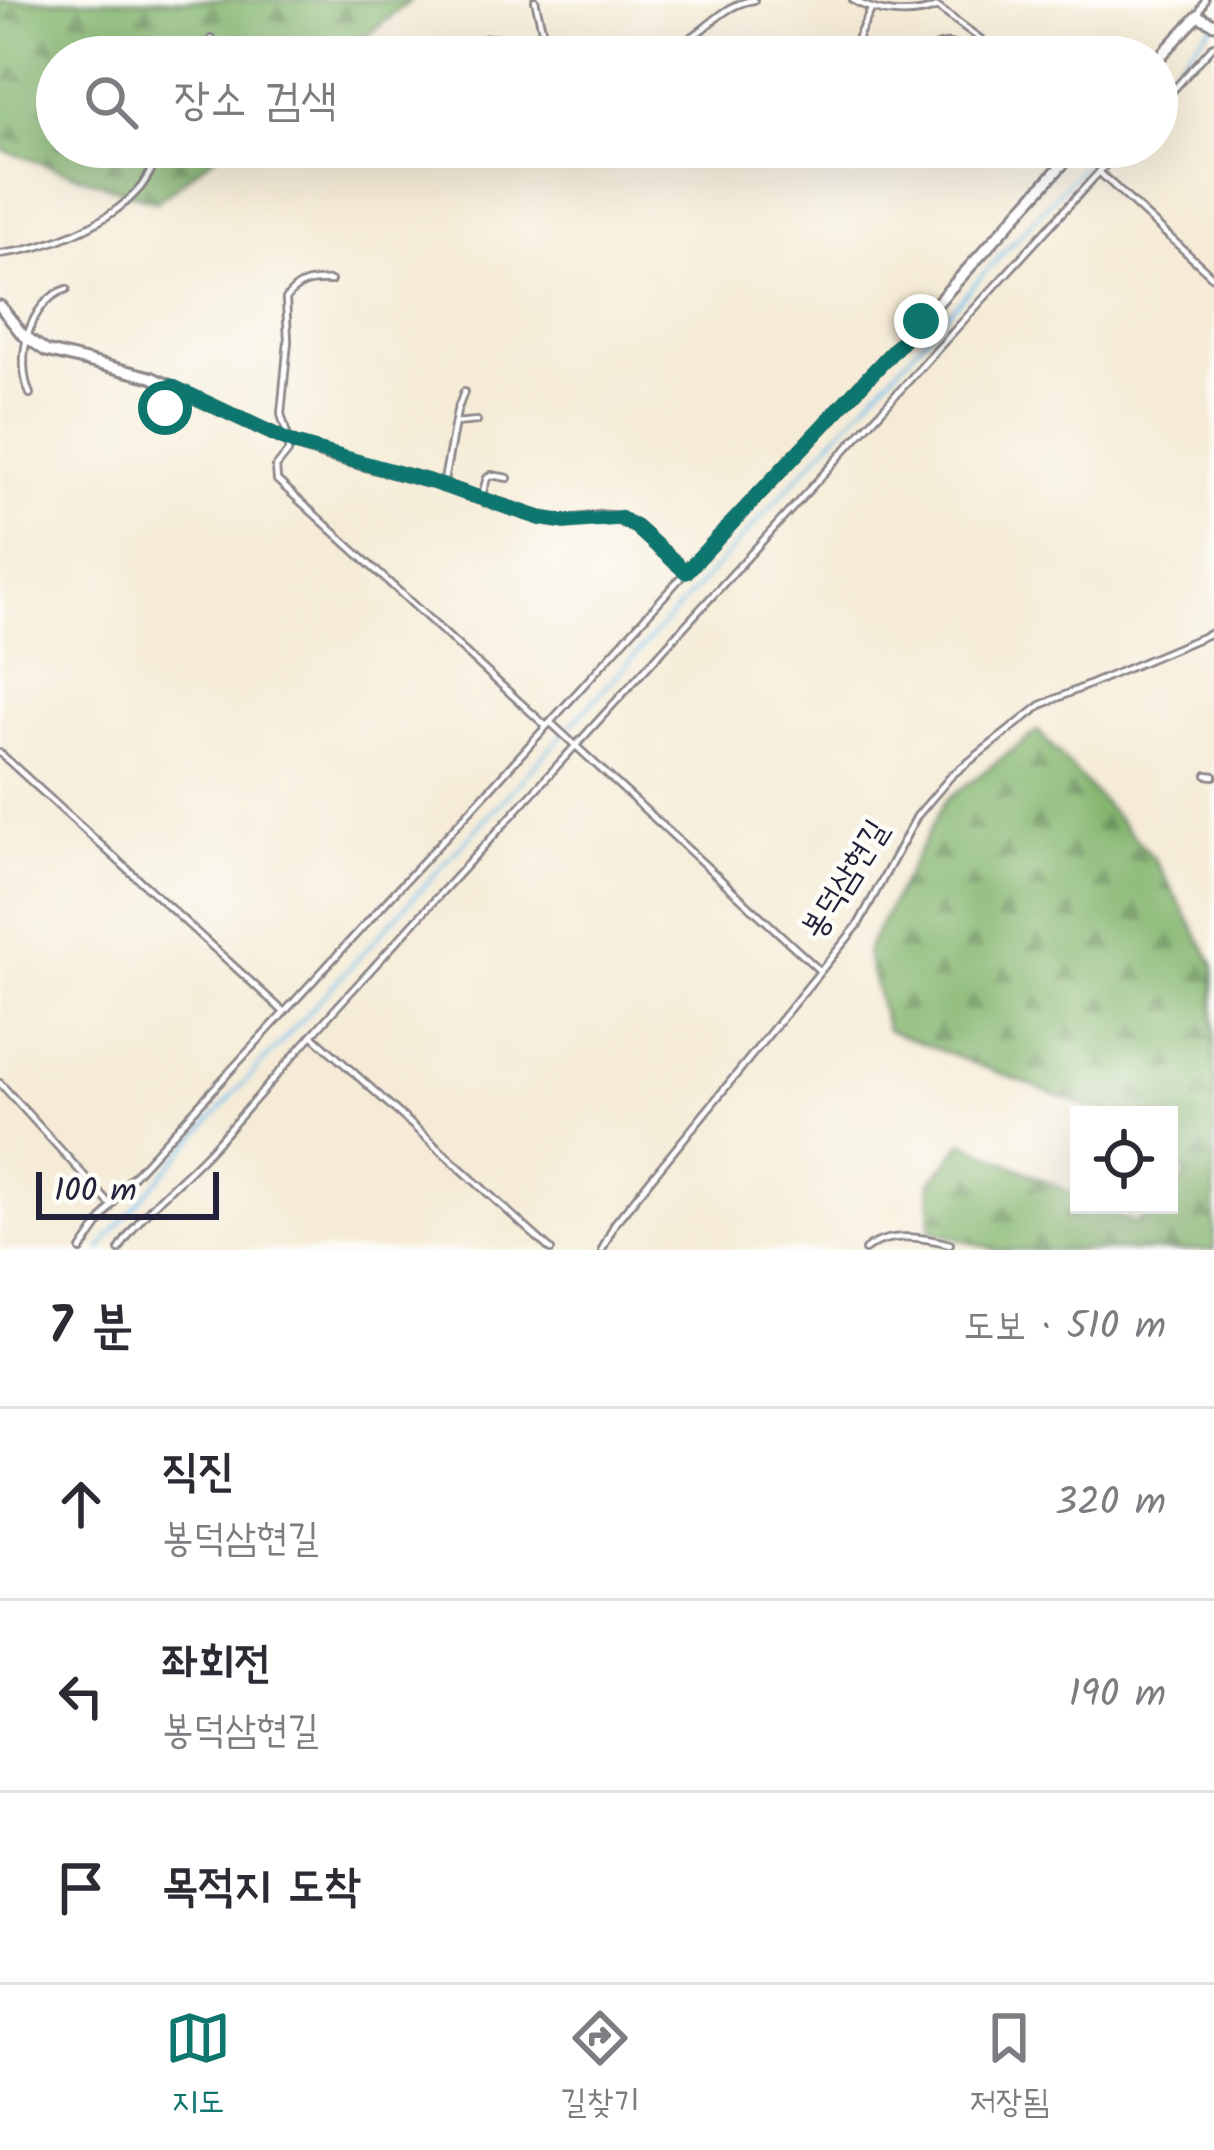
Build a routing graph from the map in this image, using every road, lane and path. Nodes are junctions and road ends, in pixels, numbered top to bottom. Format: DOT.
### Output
graph roads {
  1 [pos="535,0"];
  2 [pos="754,0"];
  3 [pos="853,0"];
  4 [pos="929,0"];
  5 [pos="1205,0"];
  6 [pos="937,7"];
  7 [pos="871,10"];
  8 [pos="1198,16"];
  9 [pos="1214,24"];
  10 [pos="544,36"];
  11 [pos="692,36"];
  12 [pos="858,36"];
  13 [pos="977,36"];
  14 [pos="1178,37"];
  15 [pos="1214,45"];
  16 [pos="1178,85"];
  17 [pos="149,168"];
  18 [pos="152,168"];
  19 [pos="1059,168"];
  20 [pos="1103,168"];
  21 [pos="150,171"];
  22 [pos="1099,172"];
  23 [pos="0,254"];
  24 [pos="1214,278"];
  25 [pos="331,281"];
  26 [pos="67,289"];
  27 [pos="0,306"];
  28 [pos="27,338"];
  29 [pos="171,386"];
  30 [pos="464,392"];
  31 [pos="30,394"];
  32 [pos="158,415"];
  33 [pos="477,421"];
  34 [pos="455,423"];
  35 [pos="289,441"];
  36 [pos="508,478"];
  37 [pos="443,486"];
  38 [pos="481,498"];
  39 [pos="686,572"];
  40 [pos="1214,632"];
  41 [pos="548,724"];
  42 [pos="574,743"];
  43 [pos="0,753"];
  44 [pos="820,971"];
  45 [pos="284,1013"];
  46 [pos="312,1035"];
  47 [pos="0,1083"];
  48 [pos="111,1205"];
  49 [pos="950,1244"];
  50 [pos="81,1250"];
  51 [pos="119,1250"];
  52 [pos="551,1250"];
  53 [pos="602,1250"];
  54 [pos="865,1250"];
  1 -- 10 [label="lane"];
  2 -- 11 [label="lane"];
  3 -- 7 [label="lane"];
  4 -- 6 [label="lane"];
  5 -- 8 [label="lane"];
  6 -- 7 [label="lane"];
  6 -- 13 [label="lane"];
  7 -- 12 [label="lane"];
  8 -- 9 [label="street"];
  8 -- 14 [label="street"];
  15 -- 16 [label="lane"];
  17 -- 21 [label="lane"];
  18 -- 21 [label="lane"];
  19 -- 39 [label="street"];
  20 -- 22 [label="lane"];
  21 -- 23 [label="lane"];
  22 -- 24 [label="lane"];
  22 -- 42 [label="lane"];
  25 -- 35 [label="lane"];
  26 -- 28 [label="lane"];
  27 -- 28 [label="street"];
  28 -- 29 [label="street"];
  28 -- 31 [label="lane"];
  29 -- 32 [label="lane"];
  29 -- 35 [label="street"];
  30 -- 34 [label="lane"];
  33 -- 34 [label="lane"];
  34 -- 37 [label="lane"];
  35 -- 37 [label="street"];
  35 -- 41 [label="lane"];
  36 -- 38 [label="lane"];
  37 -- 38 [label="street"];
  38 -- 39 [label="street"];
  39 -- 41 [label="lane"];
  40 -- 44 [label="lane, 봉덕삼현길"];
  41 -- 42 [label="lane"];
  41 -- 45 [label="lane"];
  42 -- 44 [label="lane"];
  42 -- 46 [label="lane"];
  43 -- 45 [label="lane"];
  44 -- 53 [label="lane, 봉덕삼현길"];
  45 -- 48 [label="lane"];
  46 -- 51 [label="lane"];
  46 -- 52 [label="lane"];
  47 -- 48 [label="lane"];
  48 -- 50 [label="lane"];
  49 -- 54 [label="lane"];
}
